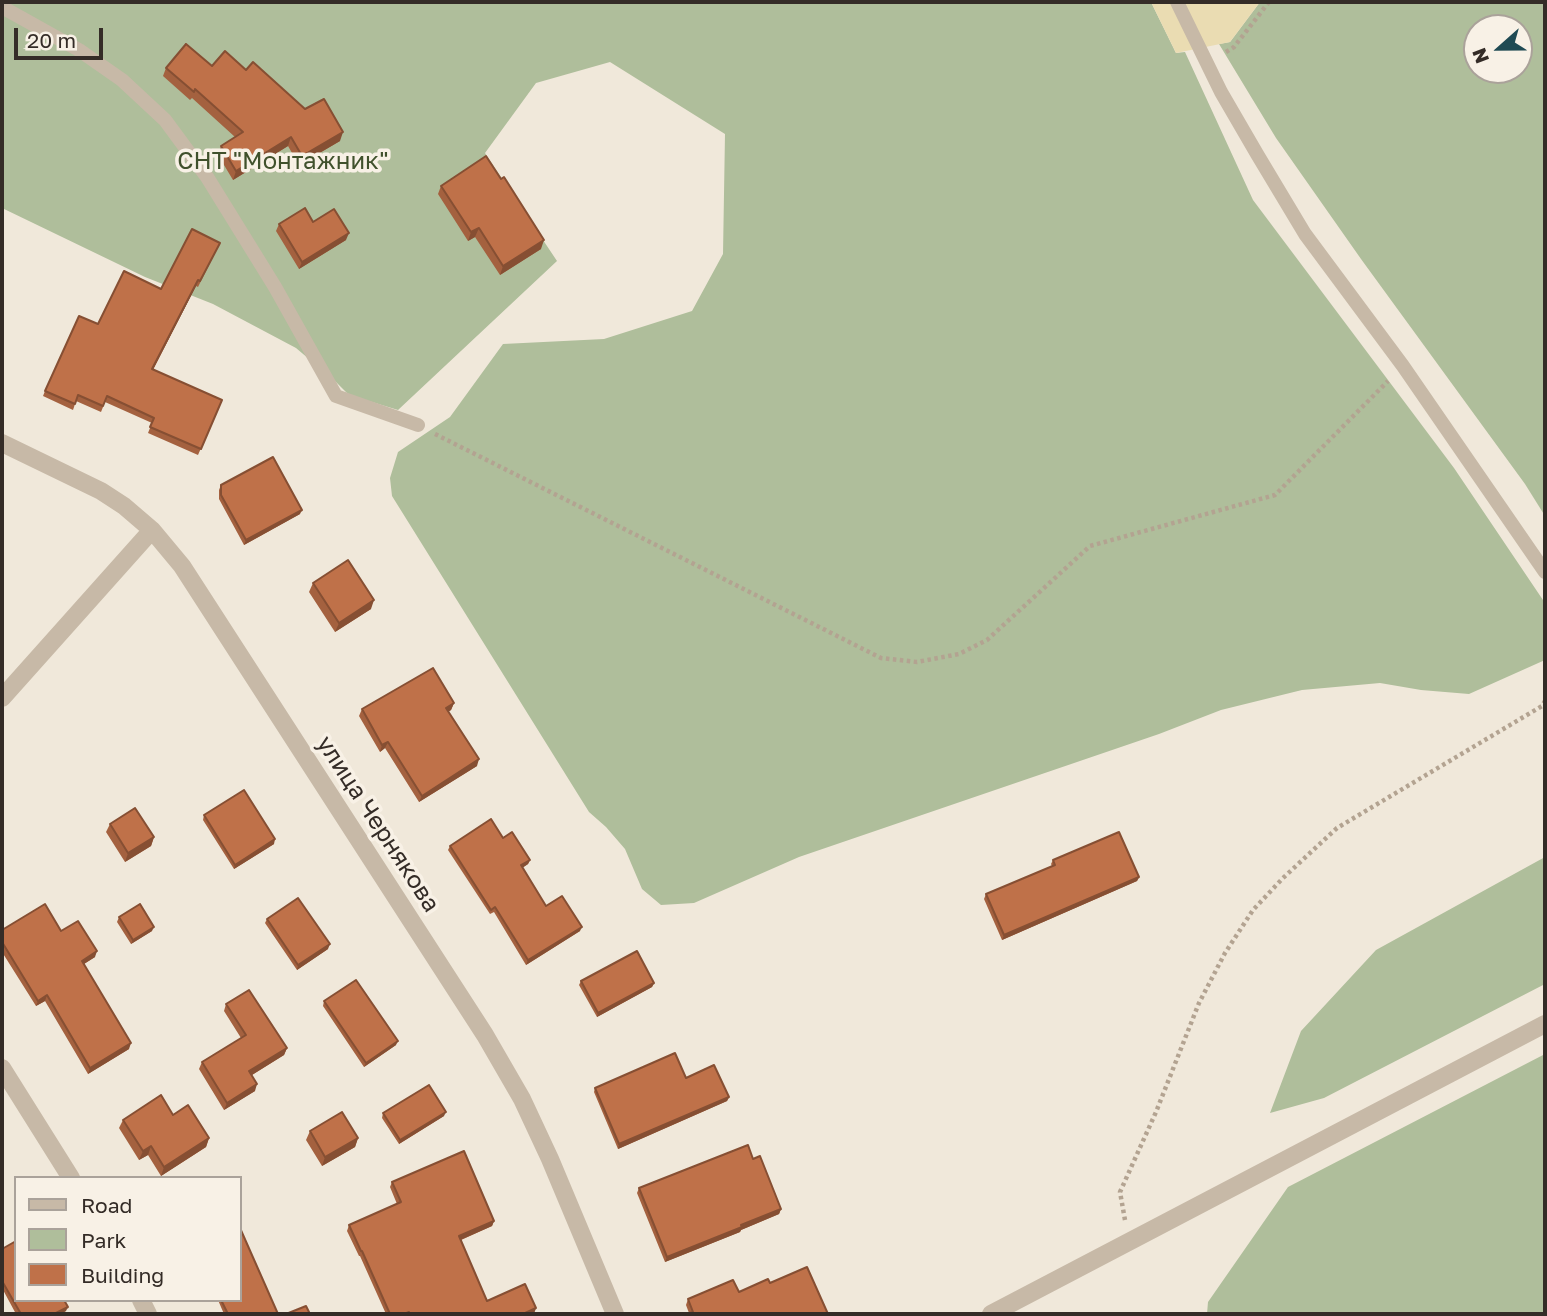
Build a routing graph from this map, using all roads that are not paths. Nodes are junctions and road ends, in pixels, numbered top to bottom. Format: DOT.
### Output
graph roads {
  1 [pos="1177,2"];
  2 [pos="2,6"];
  3 [pos="418,425"];
  4 [pos="2,443"];
  5 [pos="152,530"];
  6 [pos="1545,572"];
  7 [pos="2,698"];
  8 [pos="1545,1024"];
  9 [pos="2,1068"];
  10 [pos="70,1176"];
  11 [pos="615,1314"];
  12 [pos="991,1314"];
  1 -- 6 [label="lane"];
  2 -- 3 [label="lane"];
  4 -- 5 [label="street, улица Чернякова"];
  5 -- 7 [label="street"];
  5 -- 11 [label="street, улица Чернякова"];
  8 -- 12 [label="street"];
  9 -- 10 [label="street"];
}
